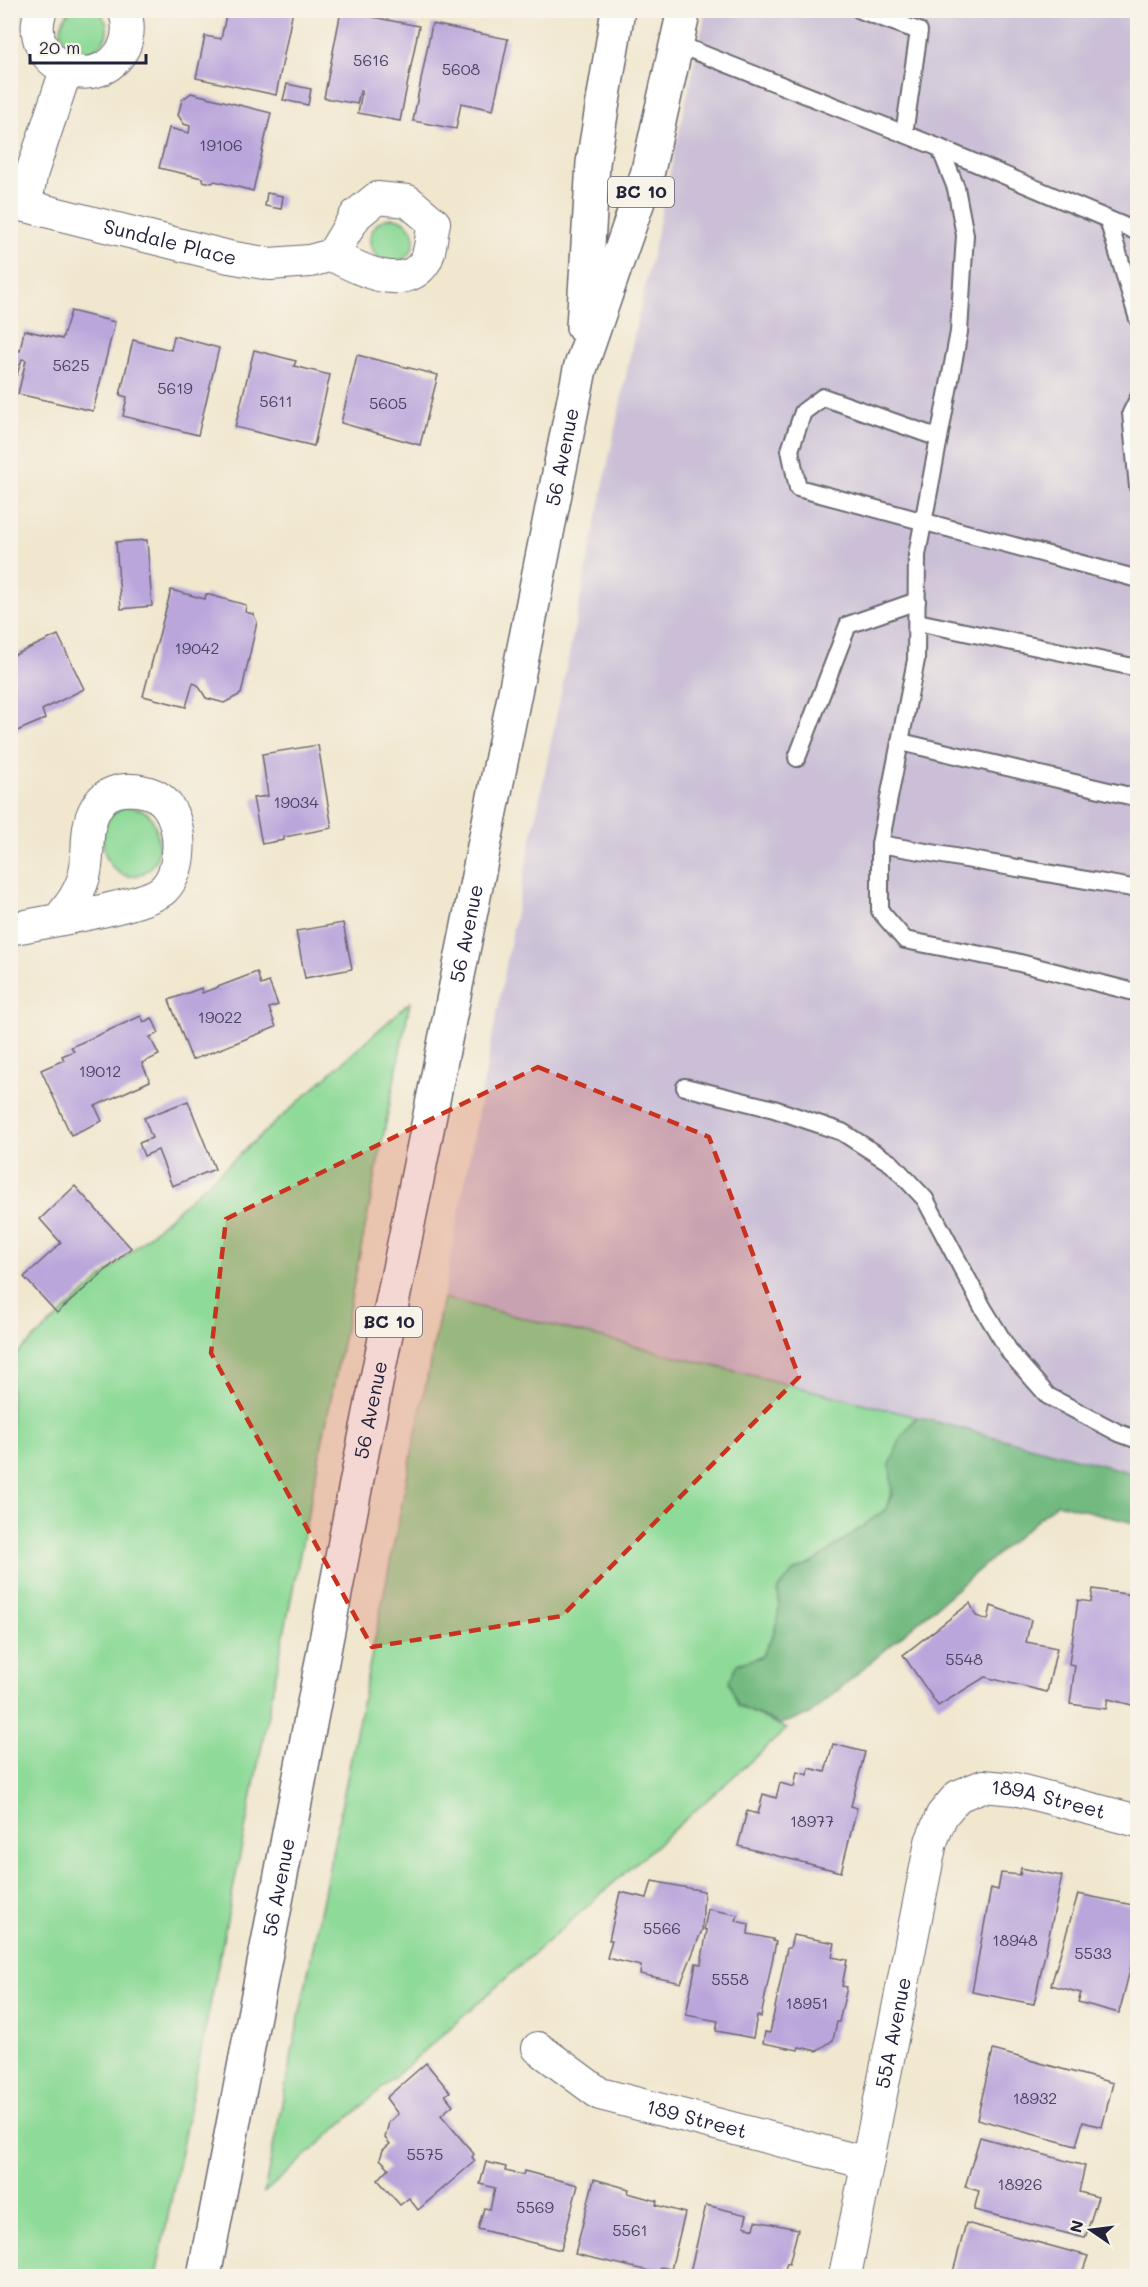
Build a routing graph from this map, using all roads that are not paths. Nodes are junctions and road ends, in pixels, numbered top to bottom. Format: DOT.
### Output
graph roads {
  1 [pos="41,10"];
  2 [pos="124,10"];
  3 [pos="618,10"];
  4 [pos="684,10"];
  5 [pos="860,10"];
  6 [pos="677,44"];
  7 [pos="66,70"];
  8 [pos="904,134"];
  9 [pos="940,148"];
  10 [pos="18,204"];
  11 [pos="1108,220"];
  12 [pos="1137,232"];
  13 [pos="332,255"];
  14 [pos="1137,319"];
  15 [pos="580,369"];
  16 [pos="1137,399"];
  17 [pos="939,438"];
  18 [pos="1137,487"];
  19 [pos="923,522"];
  20 [pos="1137,579"];
  21 [pos="917,601"];
  22 [pos="917,622"];
  23 [pos="1137,668"];
  24 [pos="901,742"];
  25 [pos="797,758"];
  26 [pos="1137,798"];
  27 [pos="880,844"];
  28 [pos="1137,890"];
  29 [pos="58,919"];
  30 [pos="10,929"];
  31 [pos="1137,993"];
  32 [pos="685,1087"];
  33 [pos="1137,1440"];
  34 [pos="958,1796"];
  35 [pos="1137,1821"];
  36 [pos="538,2048"];
  37 [pos="867,2163"];
  38 [pos="204,2277"];
  39 [pos="845,2277"];
  1 -- 7 [label="street"];
  2 -- 7 [label="street"];
  3 -- 15 [label="highway, 56 Avenue / BC 10"];
  4 -- 6 [label="highway, 56 Avenue / BC 10"];
  5 -- 8 [label="lane"];
  6 -- 8 [label="lane"];
  6 -- 15 [label="highway, 56 Avenue / BC 10"];
  7 -- 10 [label="street"];
  8 -- 9 [label="lane"];
  9 -- 11 [label="lane"];
  9 -- 17 [label="lane"];
  10 -- 13 [label="street, Sundale Place"];
  11 -- 12 [label="lane"];
  11 -- 14 [label="lane"];
  15 -- 38 [label="highway, 56 Avenue / BC 10"];
  16 -- 18 [label="lane"];
  17 -- 19 [label="lane"];
  17 -- 19 [label="lane"];
  19 -- 20 [label="lane"];
  19 -- 21 [label="lane"];
  21 -- 22 [label="lane"];
  21 -- 25 [label="lane"];
  22 -- 23 [label="lane"];
  22 -- 24 [label="lane"];
  24 -- 26 [label="lane"];
  24 -- 27 [label="lane"];
  27 -- 28 [label="lane"];
  27 -- 31 [label="lane"];
  29 -- 29 [label="street"];
  29 -- 30 [label="street"];
  32 -- 33 [label="lane"];
  34 -- 35 [label="street, 189A Street"];
  34 -- 37 [label="street, 55A Avenue"];
  36 -- 37 [label="street, 189 Street"];
  37 -- 39 [label="street, 55A Avenue"];
}
